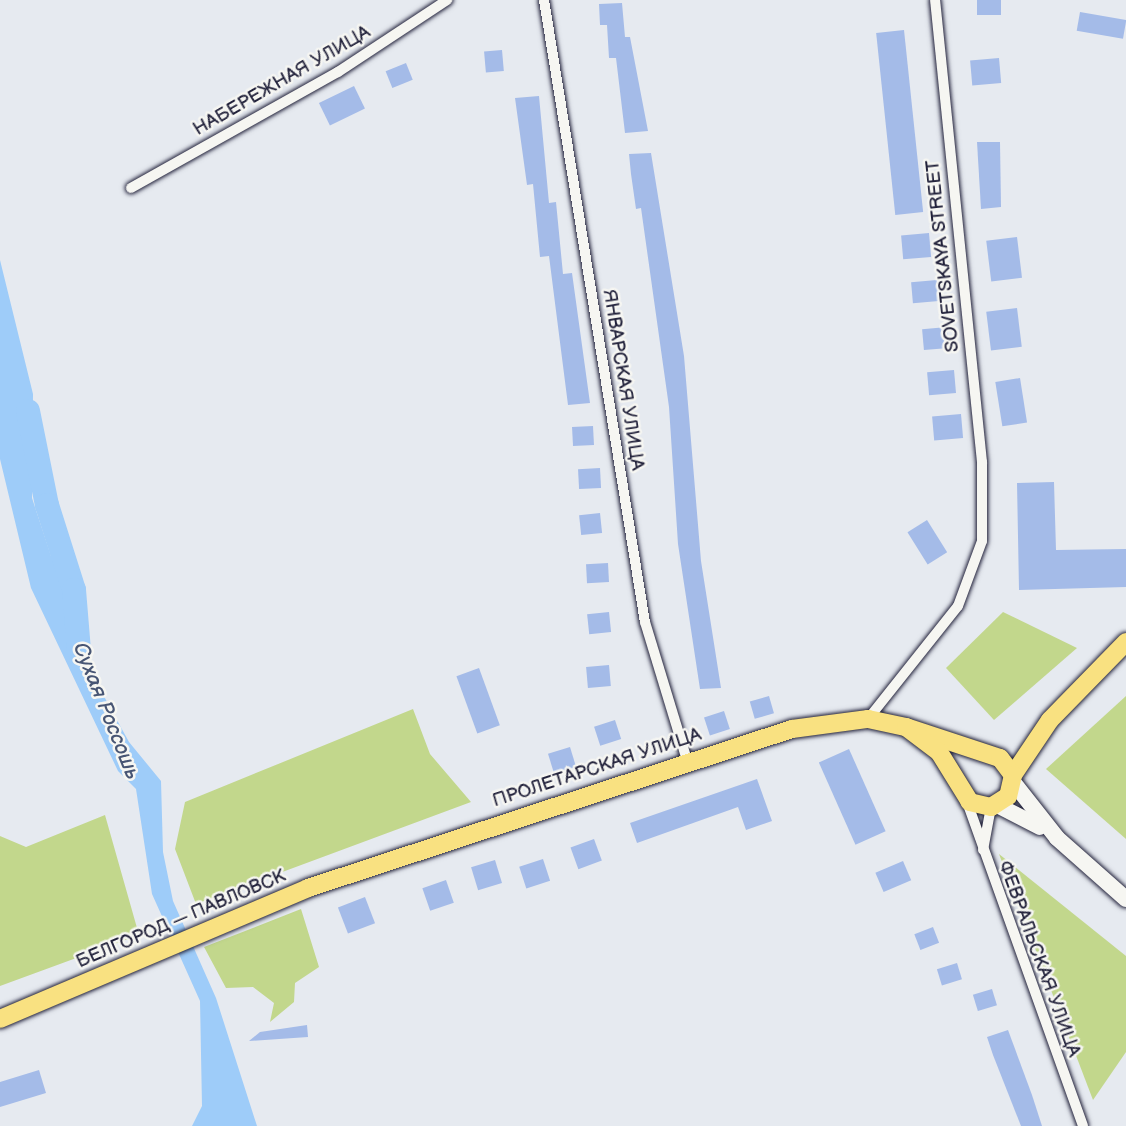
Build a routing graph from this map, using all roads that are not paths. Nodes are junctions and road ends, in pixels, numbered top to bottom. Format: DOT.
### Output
graph roads {
  1 [pos="447,0"];
  2 [pos="544,0"];
  3 [pos="935,0"];
  4 [pos="131,188"];
  5 [pos="1126,642"];
  6 [pos="868,719"];
  7 [pos="1050,720"];
  8 [pos="906,727"];
  9 [pos="990,754"];
  10 [pos="687,760"];
  11 [pos="1013,779"];
  12 [pos="964,793"];
  13 [pos="994,806"];
  14 [pos="1057,838"];
  15 [pos="983,856"];
  16 [pos="308,888"];
  17 [pos="1126,899"];
  18 [pos="0,1019"];
  19 [pos="1083,1126"];
  1 -- 4 [label="street, НАБЕРЕЖНАЯ УЛИЦА"];
  2 -- 10 [label="street, ЯНВАРСКАЯ УЛИЦА"];
  3 -- 6 [label="street"];
  5 -- 7 [label="main road"];
  6 -- 8 [label="main road, ПРОЛЕТАРСКАЯ УЛИЦА"];
  6 -- 10 [label="main road, ПРОЛЕТАРСКАЯ УЛИЦА"];
  7 -- 9 [label="main road"];
  7 -- 11 [label="main road"];
  8 -- 9 [label="main road, ПРОЛЕТАРСКАЯ УЛИЦА"];
  8 -- 12 [label="main road"];
  9 -- 11 [label="main road"];
  9 -- 12 [label="main road"];
  10 -- 16 [label="main road, ПРОЛЕТАРСКАЯ УЛИЦА"];
  11 -- 13 [label="main road"];
  11 -- 14 [label="main road"];
  12 -- 13 [label="main road"];
  12 -- 15 [label="street, ФЕВРАЛЬСКАЯ УЛИЦА"];
  13 -- 14 [label="main road"];
  13 -- 15 [label="street"];
  14 -- 17 [label="main road"];
  15 -- 19 [label="street, ФЕВРАЛЬСКАЯ УЛИЦА"];
  16 -- 18 [label="main road, БЕЛГОРОД — ПАВЛОВСК"];
}
